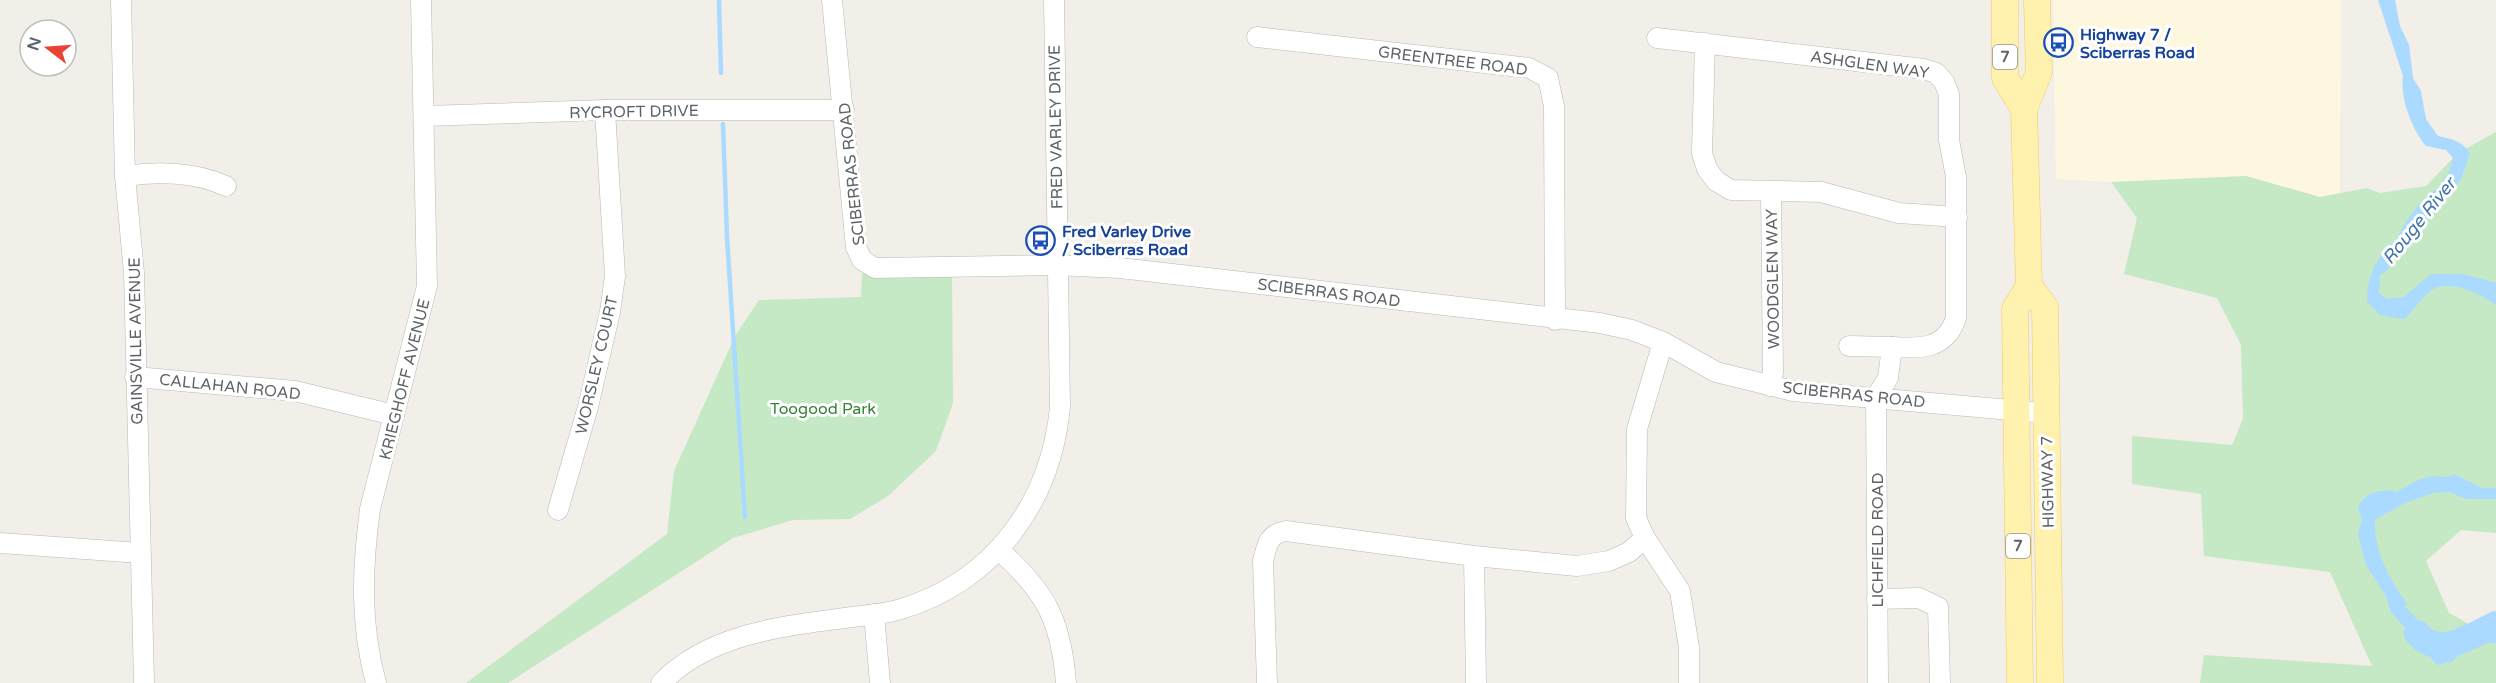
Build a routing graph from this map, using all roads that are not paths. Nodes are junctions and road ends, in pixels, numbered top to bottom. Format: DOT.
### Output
graph roads {
  1 [pos="121,0"];
  2 [pos="422,0"];
  3 [pos="832,0"];
  4 [pos="1054,0"];
  5 [pos="2005,0"];
  6 [pos="2037,0"];
  7 [pos="1257,37"];
  8 [pos="1657,38"];
  9 [pos="1705,43"];
  10 [pos="2024,109"];
  11 [pos="605,110"];
  12 [pos="844,110"];
  13 [pos="425,116"];
  14 [pos="125,176"];
  15 [pos="226,186"];
  16 [pos="1771,193"];
  17 [pos="1957,217"];
  18 [pos="1056,265"];
  19 [pos="2029,286"];
  20 [pos="1555,320"];
  21 [pos="1663,342"];
  22 [pos="1849,346"];
  23 [pos="1892,348"];
  24 [pos="135,377"];
  25 [pos="1770,386"];
  26 [pos="1876,397"];
  27 [pos="2016,410"];
  28 [pos="2046,413"];
  29 [pos="394,415"];
  30 [pos="558,510"];
  31 [pos="1645,538"];
  32 [pos="0,543"];
  33 [pos="999,550"];
  34 [pos="140,553"];
  35 [pos="1474,556"];
  36 [pos="1877,599"];
  37 [pos="874,614"];
  38 [pos="144,683"];
  39 [pos="376,683"];
  40 [pos="661,683"];
  41 [pos="880,683"];
  42 [pos="1066,683"];
  43 [pos="1267,683"];
  44 [pos="1476,683"];
  45 [pos="1689,683"];
  46 [pos="1878,683"];
  47 [pos="1940,683"];
  48 [pos="2020,683"];
  49 [pos="2050,683"];
  1 -- 14 [label="street, GAINSVILLE AVENUE"];
  2 -- 13 [label="street, KRIEGHOFF AVENUE"];
  3 -- 12 [label="street, SCIBERRAS ROAD"];
  4 -- 18 [label="street, FRED VARLEY DRIVE"];
  5 -- 10 [label="main road, HIGHWAY 7 / 7"];
  6 -- 10 [label="main road, HIGHWAY 7 / 7"];
  7 -- 20 [label="street, GREENTREE ROAD"];
  8 -- 9 [label="street, ASHGLEN WAY"];
  9 -- 16 [label="street, WOODGLEN WAY"];
  9 -- 17 [label="street, ASHGLEN WAY"];
  10 -- 19 [label="main road, HIGHWAY 7 / 7"];
  11 -- 12 [label="street, RYCROFT DRIVE"];
  11 -- 13 [label="street, RYCROFT DRIVE"];
  11 -- 30 [label="street, WORSLEY COURT"];
  12 -- 18 [label="street, SCIBERRAS ROAD"];
  13 -- 29 [label="street, KRIEGHOFF AVENUE"];
  14 -- 15 [label="street"];
  14 -- 24 [label="street, GAINSVILLE AVENUE"];
  16 -- 17 [label="street"];
  16 -- 25 [label="street, WOODGLEN WAY"];
  17 -- 23 [label="street, ASHGLEN WAY"];
  18 -- 20 [label="street, SCIBERRAS ROAD"];
  18 -- 33 [label="street, FRED VARLEY DRIVE"];
  19 -- 27 [label="main road, HIGHWAY 7 / 7"];
  19 -- 28 [label="main road, HIGHWAY 7 / 7"];
  20 -- 21 [label="street, SCIBERRAS ROAD"];
  21 -- 25 [label="street, SCIBERRAS ROAD"];
  21 -- 31 [label="street"];
  22 -- 23 [label="street, ASHGLEN WAY"];
  23 -- 26 [label="street"];
  24 -- 29 [label="street, CALLAHAN ROAD"];
  24 -- 34 [label="street, GAINSVILLE AVENUE"];
  25 -- 26 [label="street, SCIBERRAS ROAD"];
  26 -- 27 [label="street, SCIBERRAS ROAD"];
  26 -- 36 [label="street, LICHFIELD ROAD"];
  27 -- 28 [label="street, SCIBERRAS ROAD"];
  27 -- 48 [label="main road, HIGHWAY 7 / 7"];
  28 -- 49 [label="main road, HIGHWAY 7 / 7"];
  29 -- 39 [label="street, KRIEGHOFF AVENUE"];
  31 -- 35 [label="street"];
  31 -- 45 [label="street"];
  32 -- 34 [label="street"];
  33 -- 37 [label="street, FRED VARLEY DRIVE"];
  33 -- 42 [label="street"];
  34 -- 38 [label="street, GAINSVILLE AVENUE"];
  35 -- 43 [label="street"];
  35 -- 44 [label="street"];
  36 -- 46 [label="street, LICHFIELD ROAD"];
  36 -- 47 [label="street"];
  37 -- 40 [label="street, FRED VARLEY DRIVE"];
  37 -- 41 [label="street"];
}
